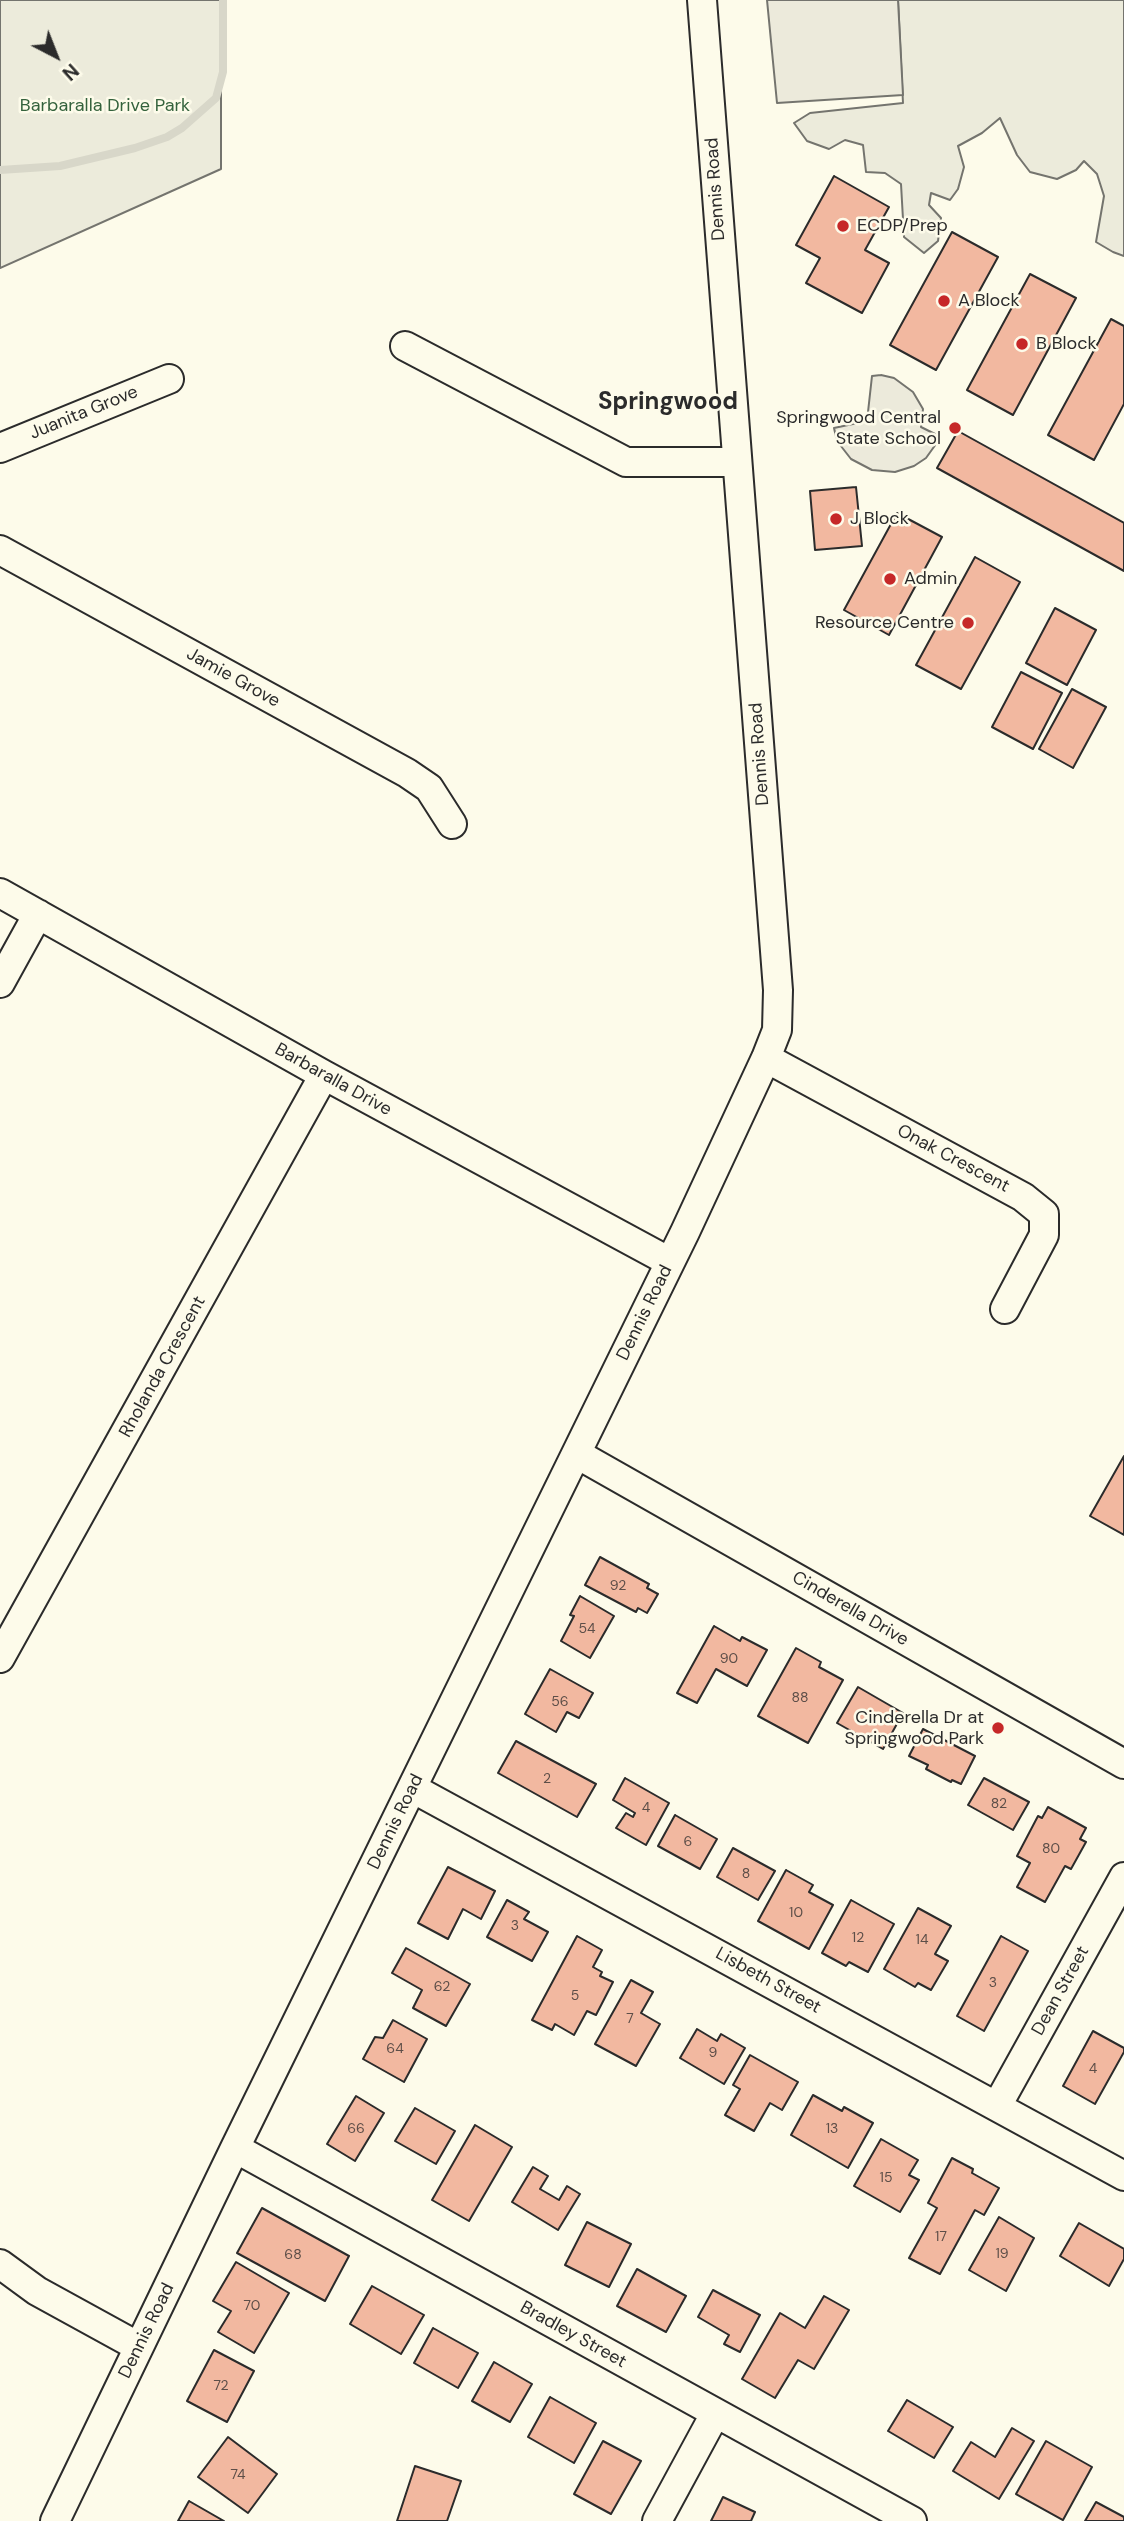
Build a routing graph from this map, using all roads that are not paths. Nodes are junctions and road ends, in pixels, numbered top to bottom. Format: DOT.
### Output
graph roads {
  1 [pos="702,0"];
  2 [pos="405,346"];
  3 [pos="169,379"];
  4 [pos="0,448"];
  5 [pos="737,462"];
  6 [pos="0,550"];
  7 [pos="452,824"];
  8 [pos="0,893"];
  9 [pos="38,914"];
  10 [pos="0,983"];
  11 [pos="766,1058"];
  12 [pos="324,1075"];
  13 [pos="670,1262"];
  14 [pos="1005,1309"];
  15 [pos="577,1454"];
  16 [pos="0,1658"];
  17 [pos="1124,1764"];
  18 [pos="412,1788"];
  19 [pos="1124,1877"];
  20 [pos="997,2106"];
  21 [pos="235,2148"];
  22 [pos="1124,2176"];
  23 [pos="0,2264"];
  24 [pos="37,2291"];
  25 [pos="0,2292"];
  26 [pos="139,2347"];
  27 [pos="715,2414"];
  28 [pos="55,2521"];
  29 [pos="657,2521"];
  30 [pos="912,2521"];
  1 -- 5 [label="street, Dennis Road"];
  2 -- 5 [label="street"];
  3 -- 4 [label="street, Juanita Grove"];
  5 -- 11 [label="street, Dennis Road"];
  6 -- 7 [label="street, Jamie Grove"];
  8 -- 9 [label="street, Barbaralla Drive"];
  9 -- 10 [label="street"];
  9 -- 12 [label="street, Barbaralla Drive"];
  11 -- 13 [label="street, Dennis Road"];
  11 -- 14 [label="street, Onak Crescent"];
  12 -- 13 [label="street, Barbaralla Drive"];
  12 -- 16 [label="street, Rholanda Crescent"];
  13 -- 15 [label="street, Dennis Road"];
  15 -- 17 [label="street, Cinderella Drive"];
  15 -- 18 [label="street, Dennis Road"];
  18 -- 20 [label="street, Lisbeth Street"];
  18 -- 21 [label="street, Dennis Road"];
  19 -- 20 [label="street, Dean Street"];
  20 -- 22 [label="street, Lisbeth Street"];
  21 -- 26 [label="street, Dennis Road"];
  21 -- 27 [label="street, Bradley Street"];
  23 -- 24 [label="street"];
  24 -- 25 [label="street"];
  24 -- 26 [label="street"];
  26 -- 28 [label="street, Dennis Road"];
  27 -- 29 [label="street"];
  27 -- 30 [label="street, Bradley Street"];
}
